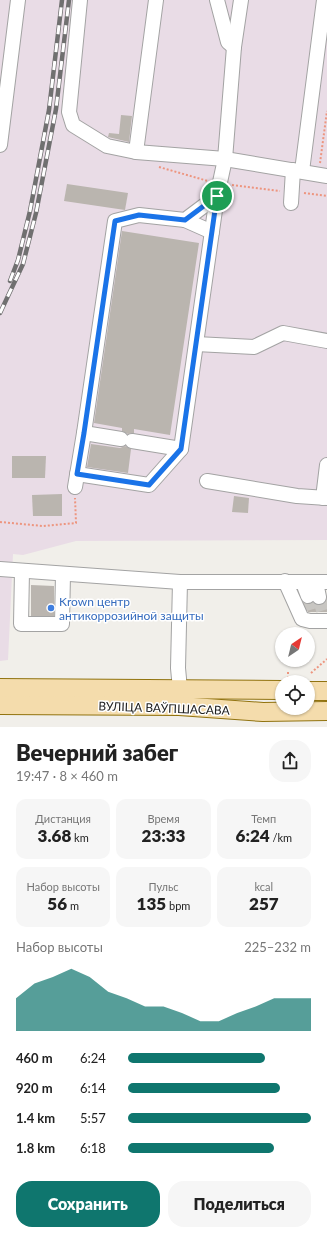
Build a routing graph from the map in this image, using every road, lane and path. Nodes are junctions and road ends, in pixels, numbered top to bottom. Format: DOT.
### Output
graph roads {
  1 [pos="18,0"];
  2 [pos="80,0"];
  3 [pos="156,0"];
  4 [pos="217,0"];
  5 [pos="241,0"];
  6 [pos="324,0"];
  7 [pos="234,47"];
  8 [pos="327,111"];
  9 [pos="0,144"];
  10 [pos="136,152"];
  11 [pos="225,159"];
  12 [pos="298,170"];
  13 [pos="323,175"];
  14 [pos="217,196"];
  15 [pos="292,204"];
  16 [pos="185,220"];
  17 [pos="212,232"];
  18 [pos="327,341"];
  19 [pos="196,344"];
  20 [pos="84,433"];
  21 [pos="181,449"];
  22 [pos="327,465"];
  23 [pos="76,480"];
  24 [pos="207,481"];
  25 [pos="325,498"];
  26 [pos="0,522"];
  27 [pos="0,569"];
  28 [pos="22,571"];
  29 [pos="63,574"];
  30 [pos="180,582"];
  31 [pos="285,582"];
  32 [pos="318,587"];
  33 [pos="321,618"];
  34 [pos="327,659"];
  35 [pos="311,673"];
  36 [pos="0,688"];
  37 [pos="180,689"];
  38 [pos="275,690"];
  39 [pos="315,691"];
  40 [pos="327,691"];
  41 [pos="0,705"];
  42 [pos="327,711"];
  1 -- 9 [label="lane"];
  2 -- 10 [label="lane"];
  3 -- 10 [label="lane"];
  4 -- 7 [label="lane"];
  5 -- 7 [label="lane"];
  6 -- 12 [label="lane"];
  7 -- 11 [label="lane"];
  8 -- 13 [label="path"];
  10 -- 11 [label="lane"];
  11 -- 12 [label="lane"];
  11 -- 14 [label="lane"];
  12 -- 13 [label="lane"];
  12 -- 15 [label="lane"];
  14 -- 16 [label="lane"];
  14 -- 17 [label="lane"];
  16 -- 17 [label="lane"];
  16 -- 20 [label="lane"];
  17 -- 19 [label="lane"];
  18 -- 19 [label="lane"];
  19 -- 21 [label="lane"];
  20 -- 21 [label="lane"];
  20 -- 23 [label="lane"];
  21 -- 23 [label="lane"];
  22 -- 25 [label="lane"];
  23 -- 26 [label="path"];
  24 -- 25 [label="lane"];
  27 -- 28 [label="lane"];
  28 -- 29 [label="lane"];
  28 -- 29 [label="lane"];
  29 -- 30 [label="lane"];
  30 -- 31 [label="lane"];
  30 -- 37 [label="lane"];
  31 -- 32 [label="lane"];
  31 -- 33 [label="lane"];
  34 -- 35 [label="path"];
  36 -- 37 [label="main road, ВУЛІЦА ВАЎПШАСАВА"];
  37 -- 38 [label="main road, ВУЛІЦА ВАЎПШАСАВА"];
  39 -- 40 [label="main road"];
  41 -- 42 [label="main road, ВУЛІЦА ВАЎПШАСАВА"];
}
